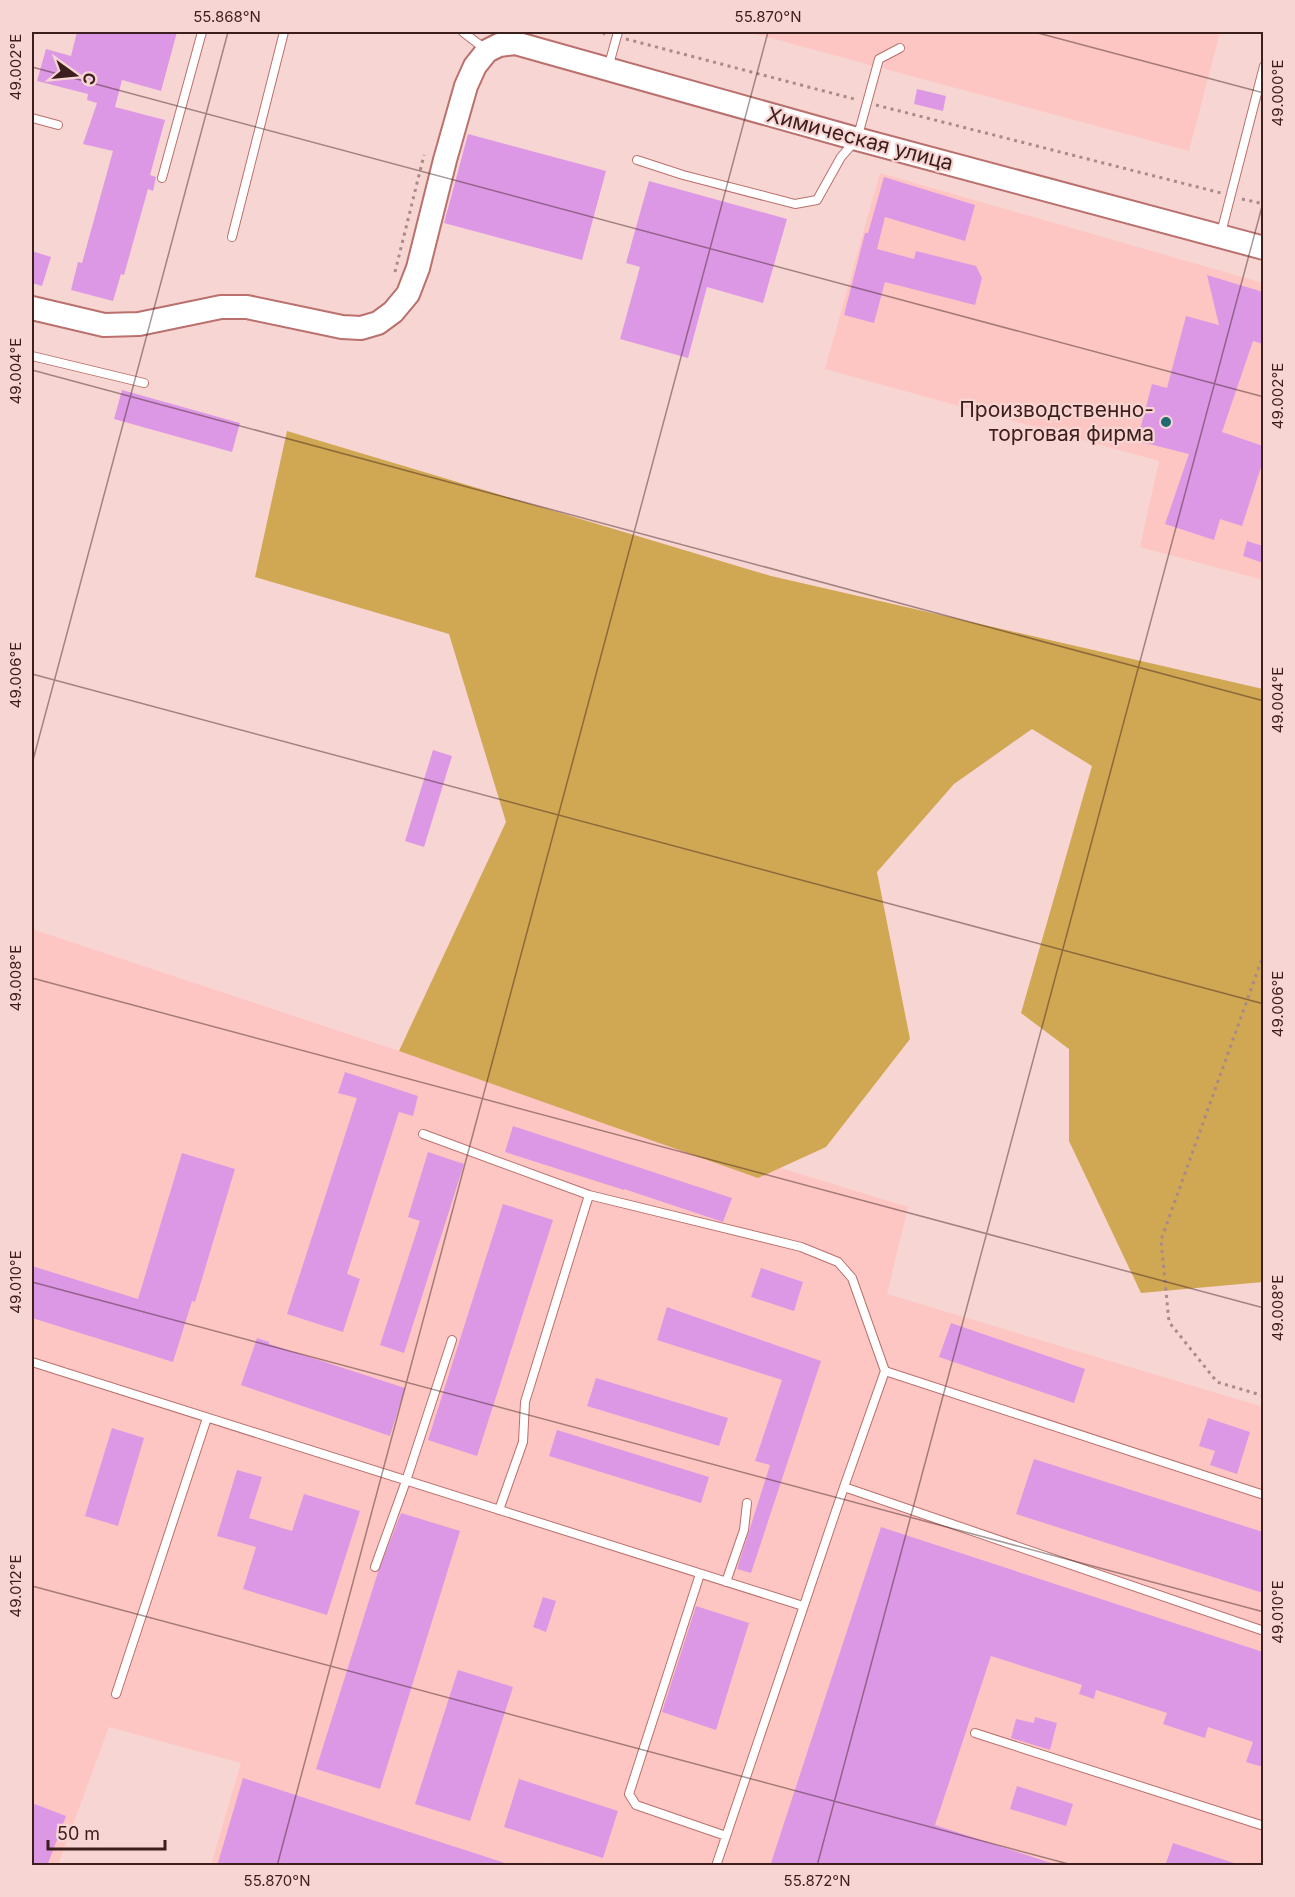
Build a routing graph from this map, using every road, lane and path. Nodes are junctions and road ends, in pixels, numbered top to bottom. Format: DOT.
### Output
graph roads {
  1 [pos="202,32"];
  2 [pos="284,32"];
  3 [pos="463,32"];
  4 [pos="596,32"];
  5 [pos="617,34"];
  6 [pos="900,48"];
  7 [pos="487,51"];
  8 [pos="1263,66"];
  9 [pos="608,68"];
  10 [pos="866,102"];
  11 [pos="32,118"];
  12 [pos="58,125"];
  13 [pos="857,139"];
  14 [pos="424,155"];
  15 [pos="637,160"];
  16 [pos="162,178"];
  17 [pos="1231,196"];
  18 [pos="1263,204"];
  19 [pos="232,237"];
  20 [pos="1220,237"];
  21 [pos="1263,248"];
  22 [pos="393,279"];
  23 [pos="38,311"];
  24 [pos="32,356"];
  25 [pos="144,383"];
  26 [pos="1263,953"];
  27 [pos="423,1134"];
  28 [pos="589,1195"];
  29 [pos="452,1340"];
  30 [pos="32,1362"];
  31 [pos="885,1371"];
  32 [pos="1263,1396"];
  33 [pos="207,1418"];
  34 [pos="406,1481"];
  35 [pos="844,1487"];
  36 [pos="1263,1495"];
  37 [pos="747,1503"];
  38 [pos="499,1510"];
  39 [pos="375,1568"];
  40 [pos="700,1574"];
  41 [pos="726,1582"];
  42 [pos="803,1606"];
  43 [pos="1263,1631"];
  44 [pos="116,1694"];
  45 [pos="975,1732"];
  46 [pos="1263,1826"];
  47 [pos="726,1836"];
  48 [pos="716,1866"];
  1 -- 16 [label="lane"];
  2 -- 19 [label="lane"];
  3 -- 7 [label="lane"];
  4 -- 5 [label="path"];
  5 -- 9 [label="lane"];
  5 -- 10 [label="path"];
  6 -- 10 [label="lane"];
  7 -- 9 [label="main road, Химическая улица"];
  7 -- 23 [label="main road"];
  8 -- 17 [label="lane"];
  9 -- 13 [label="main road, Химическая улица"];
  10 -- 13 [label="lane"];
  10 -- 17 [label="path"];
  11 -- 12 [label="lane"];
  13 -- 15 [label="lane"];
  13 -- 20 [label="main road, Химическая улица"];
  14 -- 22 [label="path"];
  17 -- 18 [label="path"];
  17 -- 20 [label="lane"];
  20 -- 21 [label="main road, Химическая улица"];
  24 -- 25 [label="lane"];
  26 -- 32 [label="path"];
  27 -- 28 [label="lane"];
  28 -- 31 [label="lane"];
  28 -- 38 [label="lane"];
  29 -- 34 [label="lane"];
  30 -- 33 [label="lane"];
  31 -- 35 [label="lane"];
  31 -- 36 [label="lane"];
  33 -- 34 [label="lane"];
  33 -- 44 [label="lane"];
  34 -- 38 [label="lane"];
  34 -- 39 [label="lane"];
  35 -- 42 [label="lane"];
  35 -- 43 [label="lane"];
  37 -- 41 [label="lane"];
  38 -- 40 [label="lane"];
  40 -- 41 [label="lane"];
  40 -- 47 [label="lane"];
  41 -- 42 [label="lane"];
  42 -- 47 [label="lane"];
  45 -- 46 [label="lane"];
  47 -- 48 [label="lane"];
}
